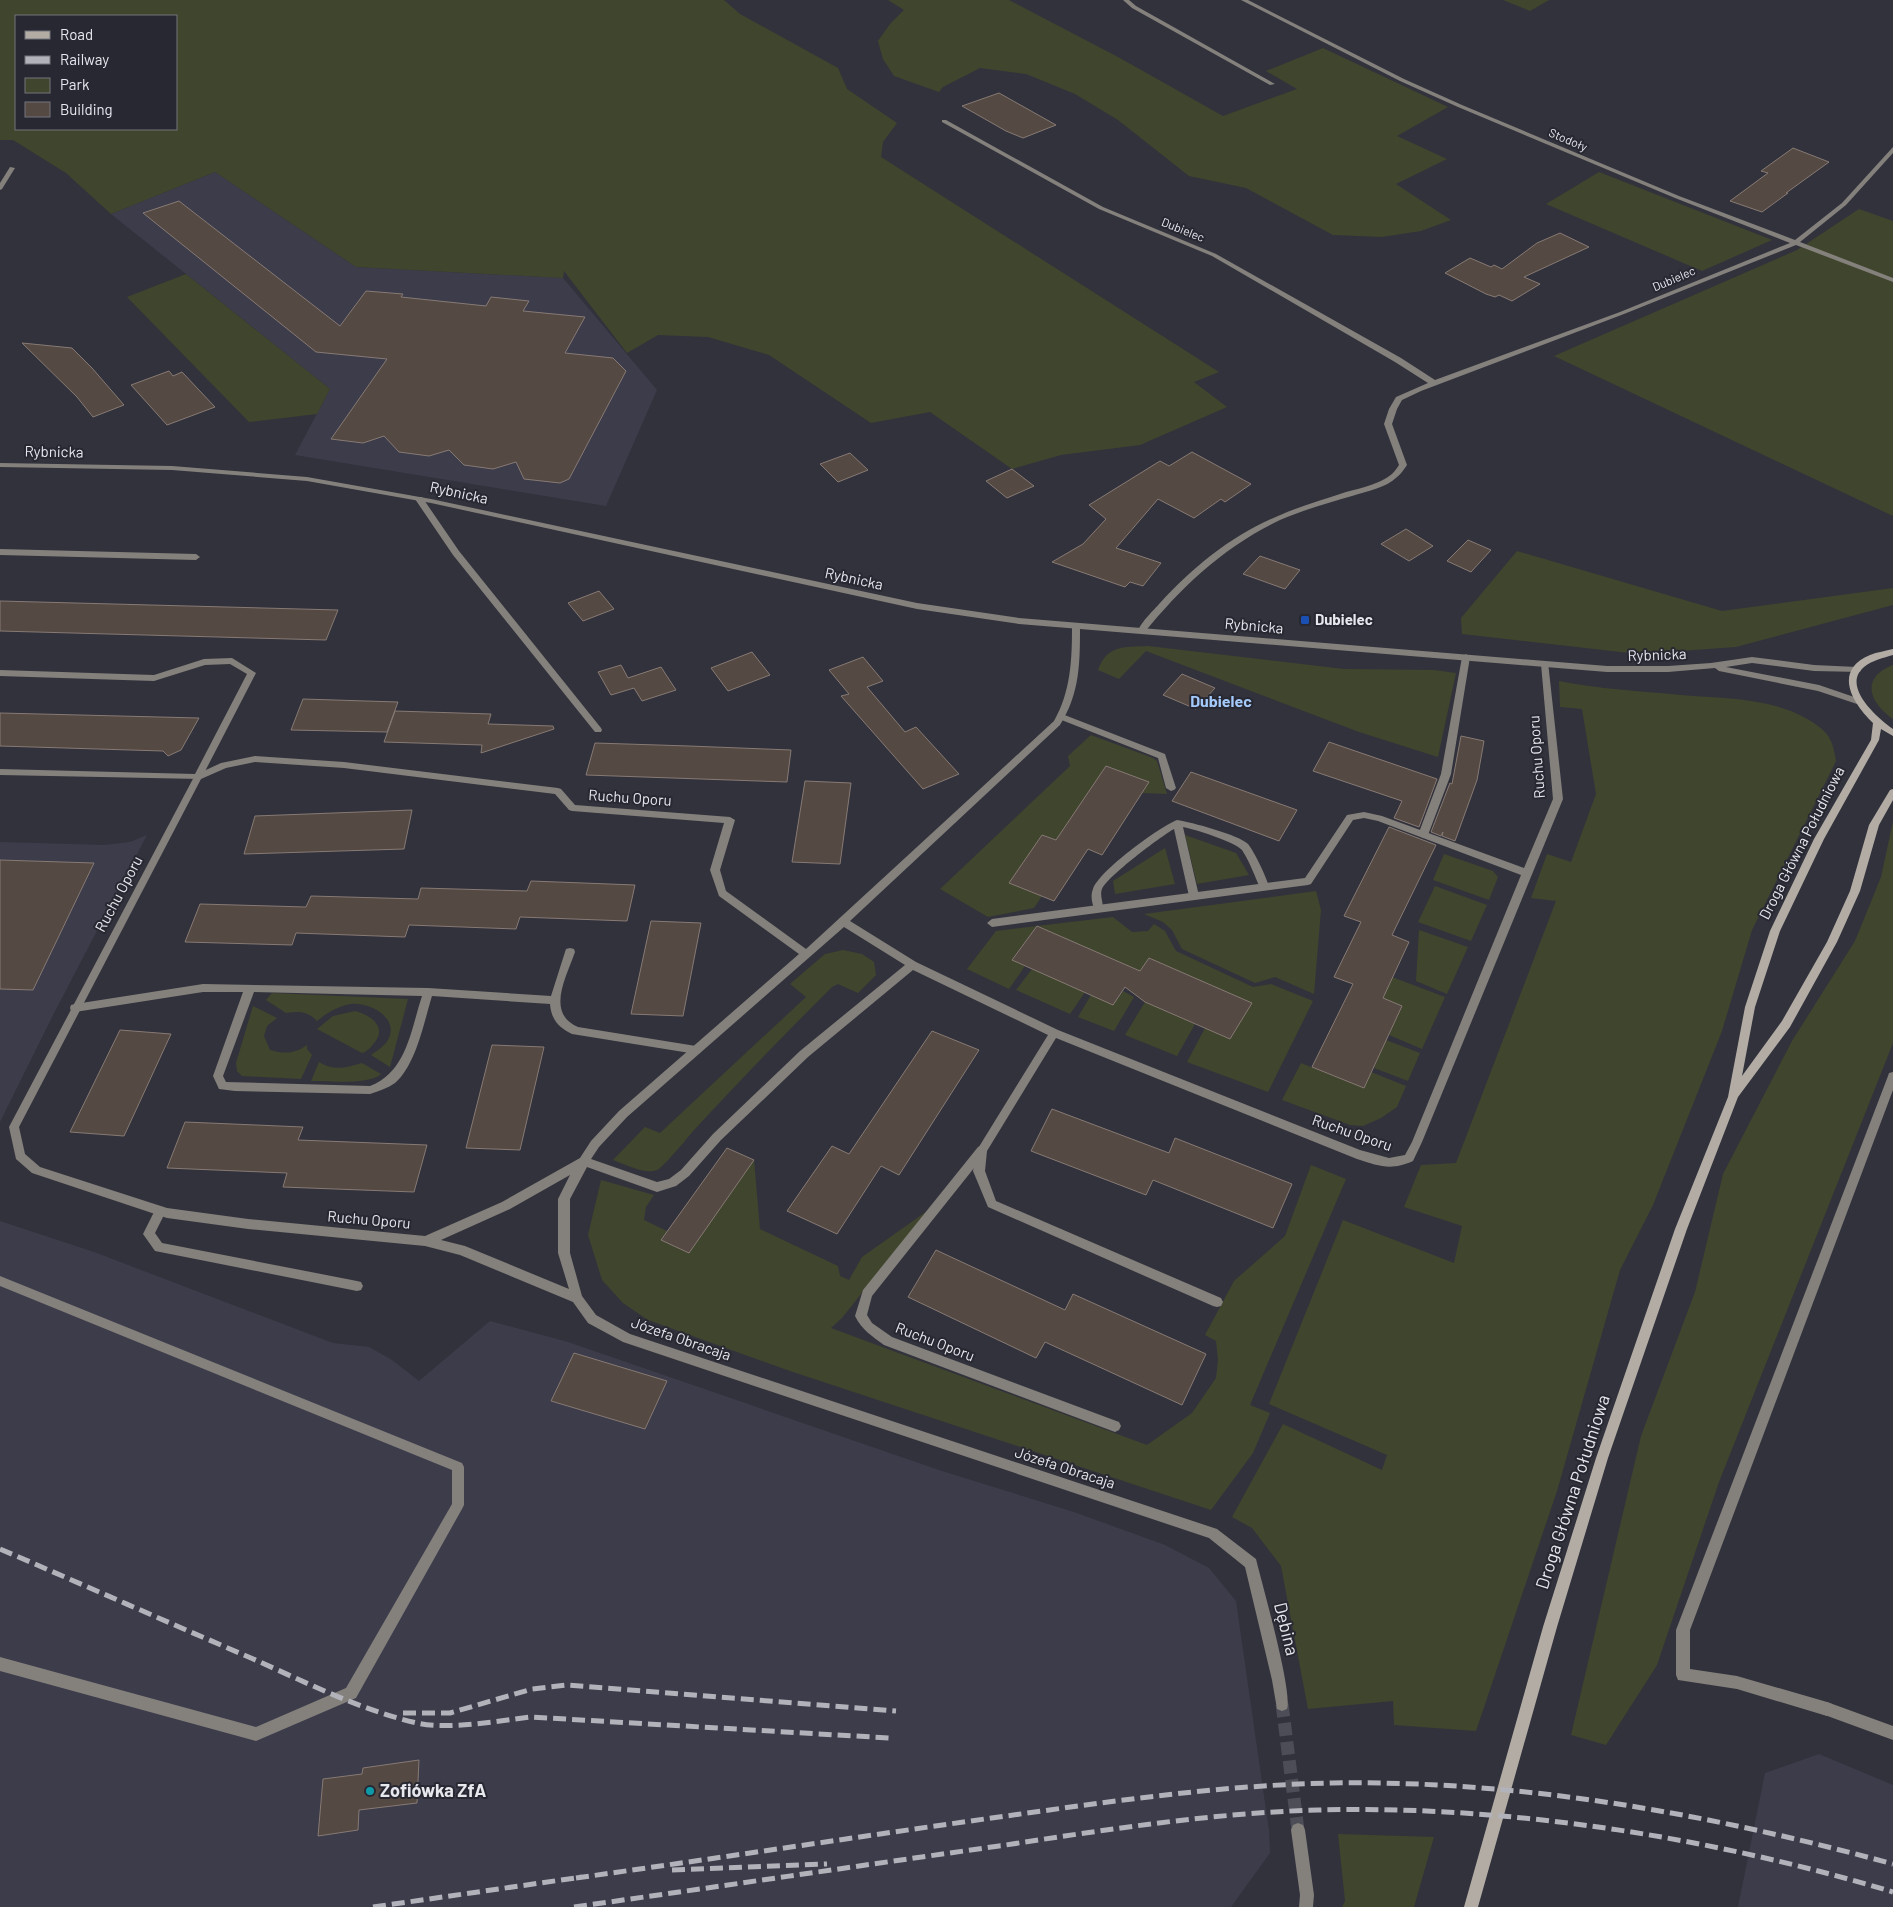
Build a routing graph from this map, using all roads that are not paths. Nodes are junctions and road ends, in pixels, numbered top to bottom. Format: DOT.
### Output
graph roads {
  1 [pos="1126,0"];
  2 [pos="1244,0"];
  3 [pos="1272,84"];
  4 [pos="944,121"];
  5 [pos="1893,149"];
  6 [pos="12,168"];
  7 [pos="0,188"];
  8 [pos="1795,243"];
  9 [pos="1893,280"];
  10 [pos="1434,383"];
  11 [pos="0,465"];
  12 [pos="419,499"];
  13 [pos="0,552"];
  14 [pos="196,557"];
  15 [pos="1076,626"];
  16 [pos="1141,630"];
  17 [pos="1893,652"];
  18 [pos="1466,657"];
  19 [pos="1545,664"];
  20 [pos="1711,666"];
  21 [pos="1857,670"];
  22 [pos="0,673"];
  23 [pos="1858,701"];
  24 [pos="1062,717"];
  25 [pos="1878,723"];
  26 [pos="598,730"];
  27 [pos="1893,733"];
  28 [pos="0,772"];
  29 [pos="198,777"];
  30 [pos="1171,788"];
  31 [pos="1893,792"];
  32 [pos="1177,823"];
  33 [pos="1423,835"];
  34 [pos="1526,873"];
  35 [pos="1264,887"];
  36 [pos="1194,896"];
  37 [pos="1099,909"];
  38 [pos="842,922"];
  39 [pos="992,923"];
  40 [pos="570,952"];
  41 [pos="806,954"];
  42 [pos="912,965"];
  43 [pos="250,988"];
  44 [pos="428,992"];
  45 [pos="554,1000"];
  46 [pos="75,1008"];
  47 [pos="1054,1033"];
  48 [pos="696,1050"];
  49 [pos="1893,1076"];
  50 [pos="1733,1096"];
  51 [pos="982,1150"];
  52 [pos="584,1161"];
  53 [pos="160,1211"];
  54 [pos="425,1241"];
  55 [pos="0,1281"];
  56 [pos="357,1286"];
  57 [pos="577,1298"];
  58 [pos="1217,1302"];
  59 [pos="1115,1426"];
  60 [pos="1251,1563"];
  61 [pos="0,1664"];
  62 [pos="1282,1704"];
  63 [pos="1893,1733"];
  64 [pos="1298,1830"];
  65 [pos="1306,1907"];
  66 [pos="1471,1907"];
  1 -- 3 [label="street"];
  2 -- 8 [label="street, Stodoły"];
  4 -- 10 [label="street, Dubielec"];
  5 -- 8 [label="street, Dubielec"];
  6 -- 7 [label="street"];
  8 -- 9 [label="street, Stodoły"];
  8 -- 10 [label="street, Dubielec"];
  10 -- 16 [label="street, Dubielec"];
  11 -- 12 [label="street, Rybnicka"];
  12 -- 15 [label="street, Rybnicka"];
  12 -- 26 [label="street"];
  13 -- 14 [label="street"];
  15 -- 16 [label="street, Rybnicka"];
  15 -- 24 [label="street"];
  16 -- 18 [label="street, Rybnicka"];
  17 -- 21 [label="main road"];
  18 -- 19 [label="street, Rybnicka"];
  18 -- 33 [label="street"];
  19 -- 20 [label="street, Rybnicka"];
  19 -- 34 [label="street, Ruchu Oporu"];
  20 -- 21 [label="street, Rybnicka"];
  20 -- 23 [label="street, Rybnicka"];
  21 -- 23 [label="main road"];
  22 -- 29 [label="street"];
  23 -- 25 [label="main road"];
  24 -- 30 [label="street"];
  24 -- 38 [label="street"];
  25 -- 27 [label="main road"];
  25 -- 50 [label="main road, Droga Główna Południowa"];
  28 -- 29 [label="street"];
  29 -- 41 [label="street, Ruchu Oporu"];
  29 -- 46 [label="street, Ruchu Oporu"];
  31 -- 50 [label="main road, Droga Główna Południowa"];
  32 -- 35 [label="street"];
  32 -- 36 [label="street"];
  32 -- 37 [label="street"];
  33 -- 34 [label="street"];
  33 -- 35 [label="street"];
  34 -- 47 [label="street, Ruchu Oporu"];
  35 -- 36 [label="street"];
  36 -- 37 [label="street"];
  37 -- 39 [label="street"];
  38 -- 41 [label="street, Józefa Obracaja"];
  38 -- 42 [label="street, Ruchu Oporu"];
  40 -- 45 [label="street"];
  41 -- 48 [label="street, Józefa Obracaja"];
  42 -- 47 [label="street, Ruchu Oporu"];
  42 -- 52 [label="street"];
  43 -- 44 [label="street"];
  43 -- 44 [label="street"];
  43 -- 46 [label="street"];
  44 -- 45 [label="street"];
  45 -- 48 [label="street"];
  46 -- 53 [label="street, Ruchu Oporu"];
  47 -- 51 [label="street, Ruchu Oporu"];
  48 -- 52 [label="street, Józefa Obracaja"];
  49 -- 63 [label="street"];
  50 -- 66 [label="main road, Droga Główna Południowa"];
  51 -- 58 [label="street"];
  51 -- 59 [label="street, Ruchu Oporu"];
  52 -- 54 [label="street"];
  52 -- 57 [label="street, Józefa Obracaja"];
  53 -- 54 [label="street, Ruchu Oporu"];
  53 -- 56 [label="street"];
  54 -- 57 [label="street, Ruchu Oporu"];
  55 -- 61 [label="street"];
  57 -- 60 [label="street, Józefa Obracaja"];
  60 -- 62 [label="street, Dębina"];
  64 -- 65 [label="street"];
}
